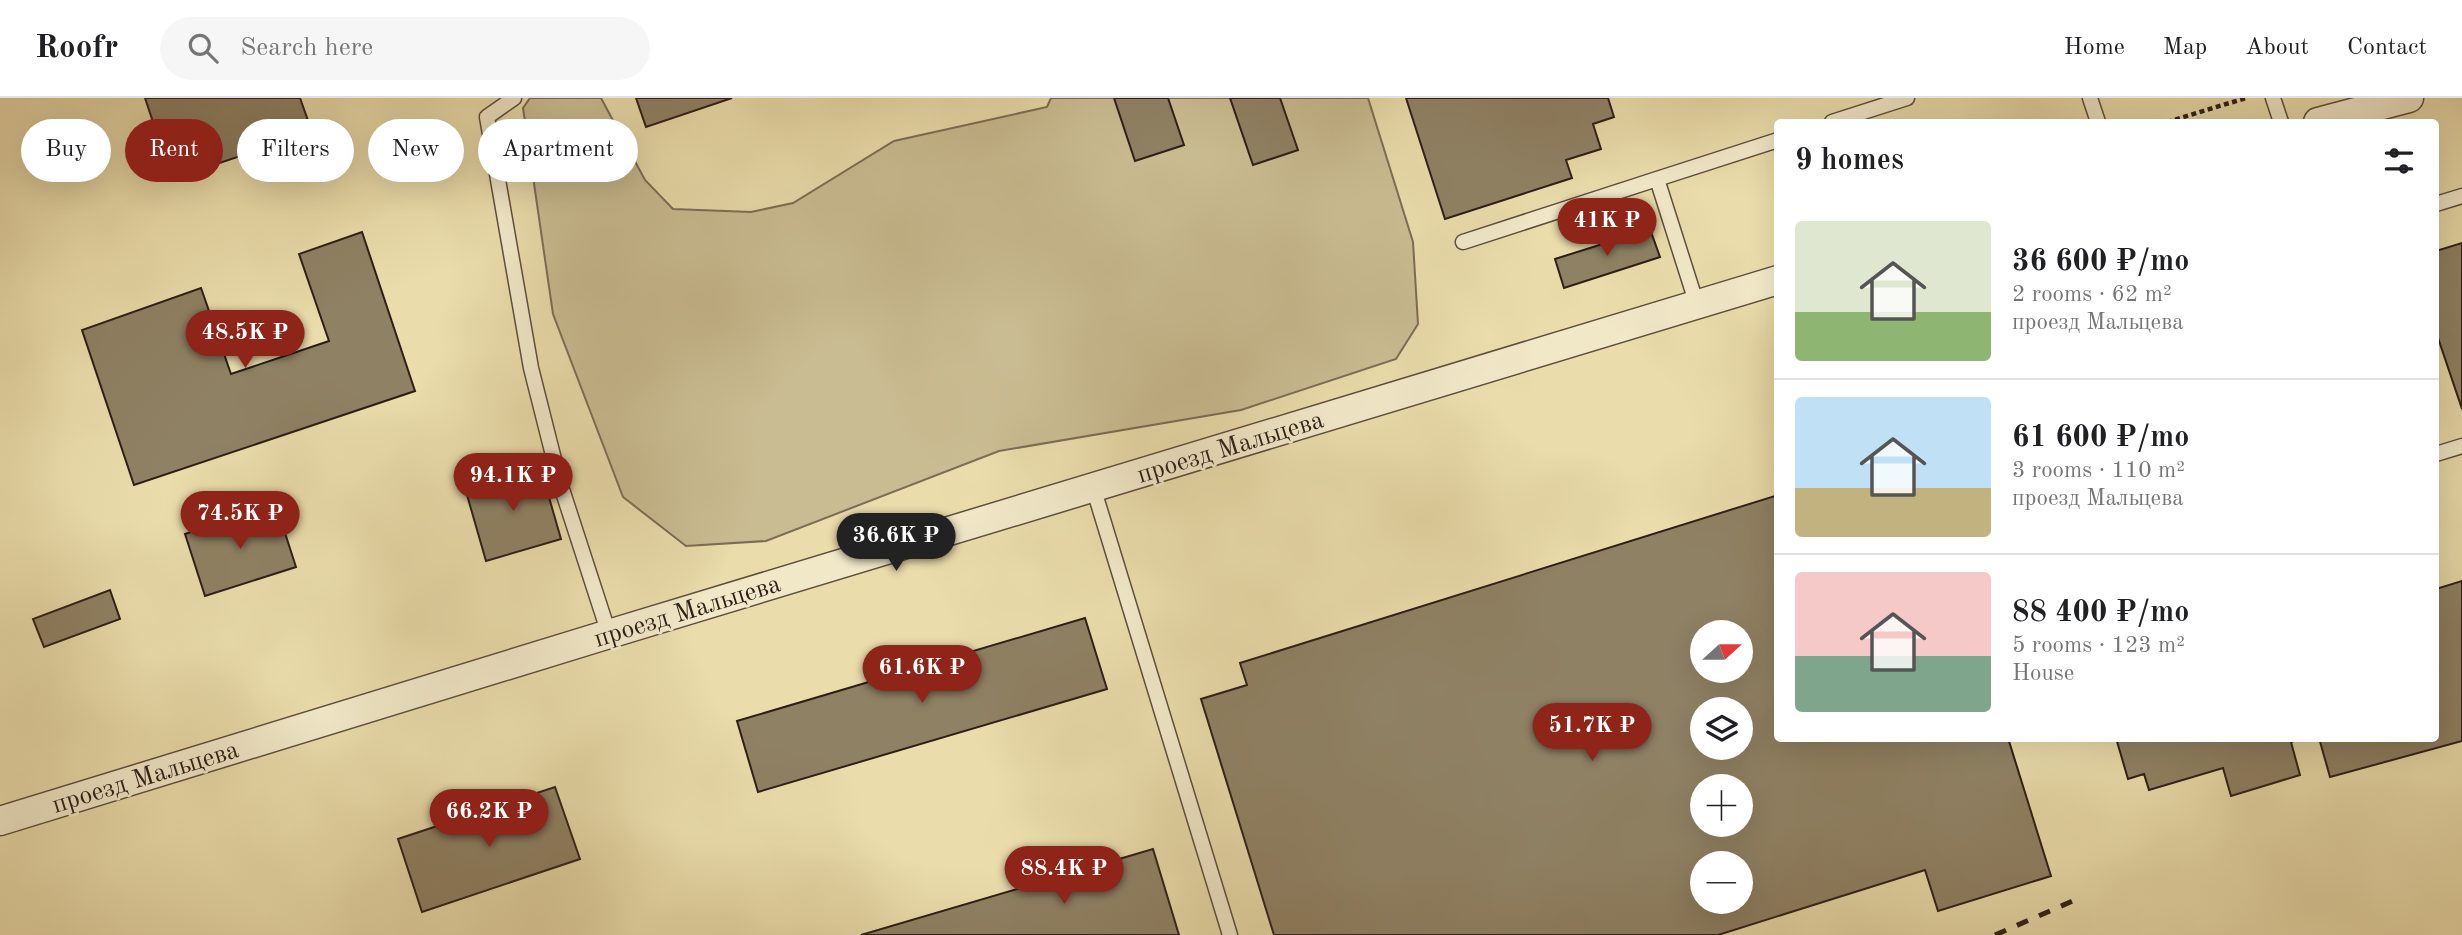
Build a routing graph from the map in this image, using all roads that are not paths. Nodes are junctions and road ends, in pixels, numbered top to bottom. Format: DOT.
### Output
graph roads {
  1 [pos="514,98"];
  2 [pos="1907,98"];
  3 [pos="2090,98"];
  4 [pos="2273,98"];
  5 [pos="2409,98"];
  6 [pos="1841,119"];
  7 [pos="2097,119"];
  8 [pos="2280,119"];
  9 [pos="2338,119"];
  10 [pos="1774,141"];
  11 [pos="1657,179"];
  12 [pos="2462,195"];
  13 [pos="2439,203"];
  14 [pos="1463,242"];
  15 [pos="1774,282"];
  16 [pos="1696,305"];
  17 [pos="2462,446"];
  18 [pos="2439,453"];
  19 [pos="1093,488"];
  20 [pos="609,634"];
  21 [pos="0,821"];
  22 [pos="1230,935"];
  1 -- 20 [label="lane"];
  2 -- 6 [label="lane"];
  3 -- 7 [label="lane"];
  4 -- 8 [label="lane"];
  5 -- 9 [label="street"];
  10 -- 11 [label="lane"];
  11 -- 14 [label="lane"];
  11 -- 16 [label="lane"];
  12 -- 13 [label="lane"];
  15 -- 16 [label="street, проезд Мальцева"];
  16 -- 19 [label="street, проезд Мальцева"];
  17 -- 18 [label="lane"];
  19 -- 20 [label="street, проезд Мальцева"];
  19 -- 22 [label="lane"];
  20 -- 21 [label="street, проезд Мальцева"];
}
